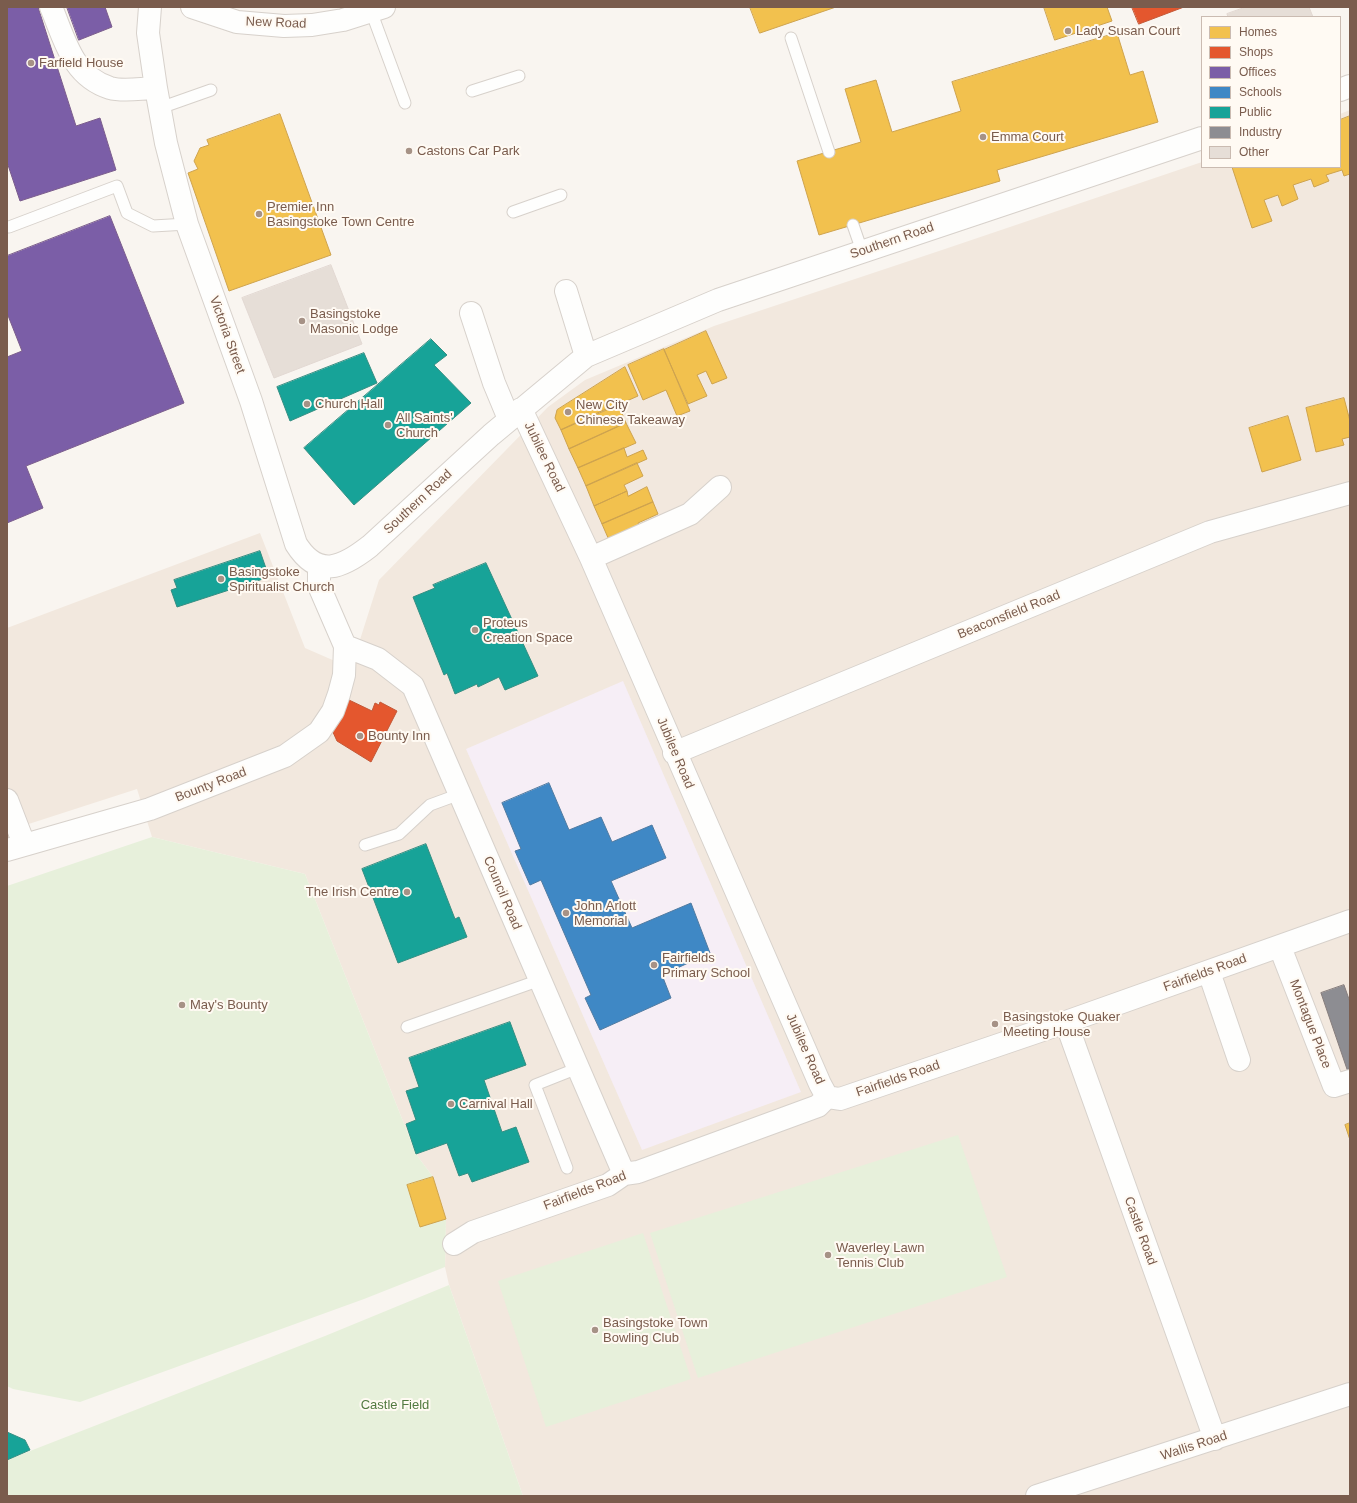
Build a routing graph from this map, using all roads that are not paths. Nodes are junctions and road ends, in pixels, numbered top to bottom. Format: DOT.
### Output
graph roads {
  1 [pos="52,7"];
  2 [pos="150,7"];
  3 [pos="192,7"];
  4 [pos="378,9"];
  5 [pos="790,38"];
  6 [pos="520,76"];
  7 [pos="211,90"];
  8 [pos="472,91"];
  9 [pos="158,98"];
  10 [pos="405,103"];
  11 [pos="1201,138"];
  12 [pos="829,152"];
  13 [pos="561,195"];
  14 [pos="513,212"];
  15 [pos="187,224"];
  16 [pos="853,225"];
  17 [pos="9,227"];
  18 [pos="862,251"];
  19 [pos="566,291"];
  20 [pos="471,313"];
  21 [pos="586,356"];
  22 [pos="515,414"];
  23 [pos="720,487"];
  24 [pos="1350,493"];
  25 [pos="591,558"];
  26 [pos="319,565"];
  27 [pos="345,646"];
  28 [pos="674,752"];
  29 [pos="460,794"];
  30 [pos="7,800"];
  31 [pos="365,845"];
  32 [pos="16,847"];
  33 [pos="1350,921"];
  34 [pos="1280,947"];
  35 [pos="1209,972"];
  36 [pos="540,980"];
  37 [pos="1066,1022"];
  38 [pos="407,1027"];
  39 [pos="1239,1060"];
  40 [pos="578,1068"];
  41 [pos="1350,1081"];
  42 [pos="828,1097"];
  43 [pos="568,1168"];
  44 [pos="624,1174"];
  45 [pos="454,1244"];
  46 [pos="1350,1394"];
  47 [pos="1215,1439"];
  48 [pos="1037,1496"];
  1 -- 9 [label="street"];
  2 -- 9 [label="street, Victoria Street"];
  3 -- 4 [label="street, New Road"];
  4 -- 10 [label="lane"];
  5 -- 12 [label="lane"];
  6 -- 8 [label="lane"];
  7 -- 9 [label="lane"];
  9 -- 15 [label="street, Victoria Street"];
  11 -- 18 [label="street, Southern Road"];
  13 -- 14 [label="lane"];
  15 -- 17 [label="lane"];
  15 -- 26 [label="street, Victoria Street"];
  16 -- 18 [label="lane"];
  18 -- 21 [label="street, Southern Road"];
  19 -- 21 [label="street"];
  20 -- 22 [label="street"];
  21 -- 22 [label="street, Southern Road"];
  22 -- 25 [label="street, Jubilee Road"];
  22 -- 26 [label="street, Southern Road"];
  23 -- 25 [label="street"];
  24 -- 28 [label="street, Beaconsfield Road"];
  25 -- 28 [label="street, Jubilee Road"];
  26 -- 27 [label="street"];
  27 -- 29 [label="street, Council Road"];
  27 -- 32 [label="street, Bounty Road"];
  28 -- 42 [label="street, Jubilee Road"];
  29 -- 31 [label="lane"];
  29 -- 36 [label="street, Council Road"];
  30 -- 32 [label="street"];
  33 -- 34 [label="street, Fairfields Road"];
  34 -- 35 [label="street, Fairfields Road"];
  34 -- 41 [label="street, Montague Place"];
  35 -- 37 [label="street, Fairfields Road"];
  35 -- 39 [label="street"];
  36 -- 38 [label="lane"];
  36 -- 40 [label="street, Council Road"];
  37 -- 42 [label="street, Fairfields Road"];
  37 -- 47 [label="street, Castle Road"];
  40 -- 43 [label="lane"];
  40 -- 44 [label="street, Council Road"];
  42 -- 44 [label="street, Fairfields Road"];
  44 -- 45 [label="street, Fairfields Road"];
  46 -- 47 [label="street, Wallis Road"];
  47 -- 48 [label="street, Wallis Road"];
}
